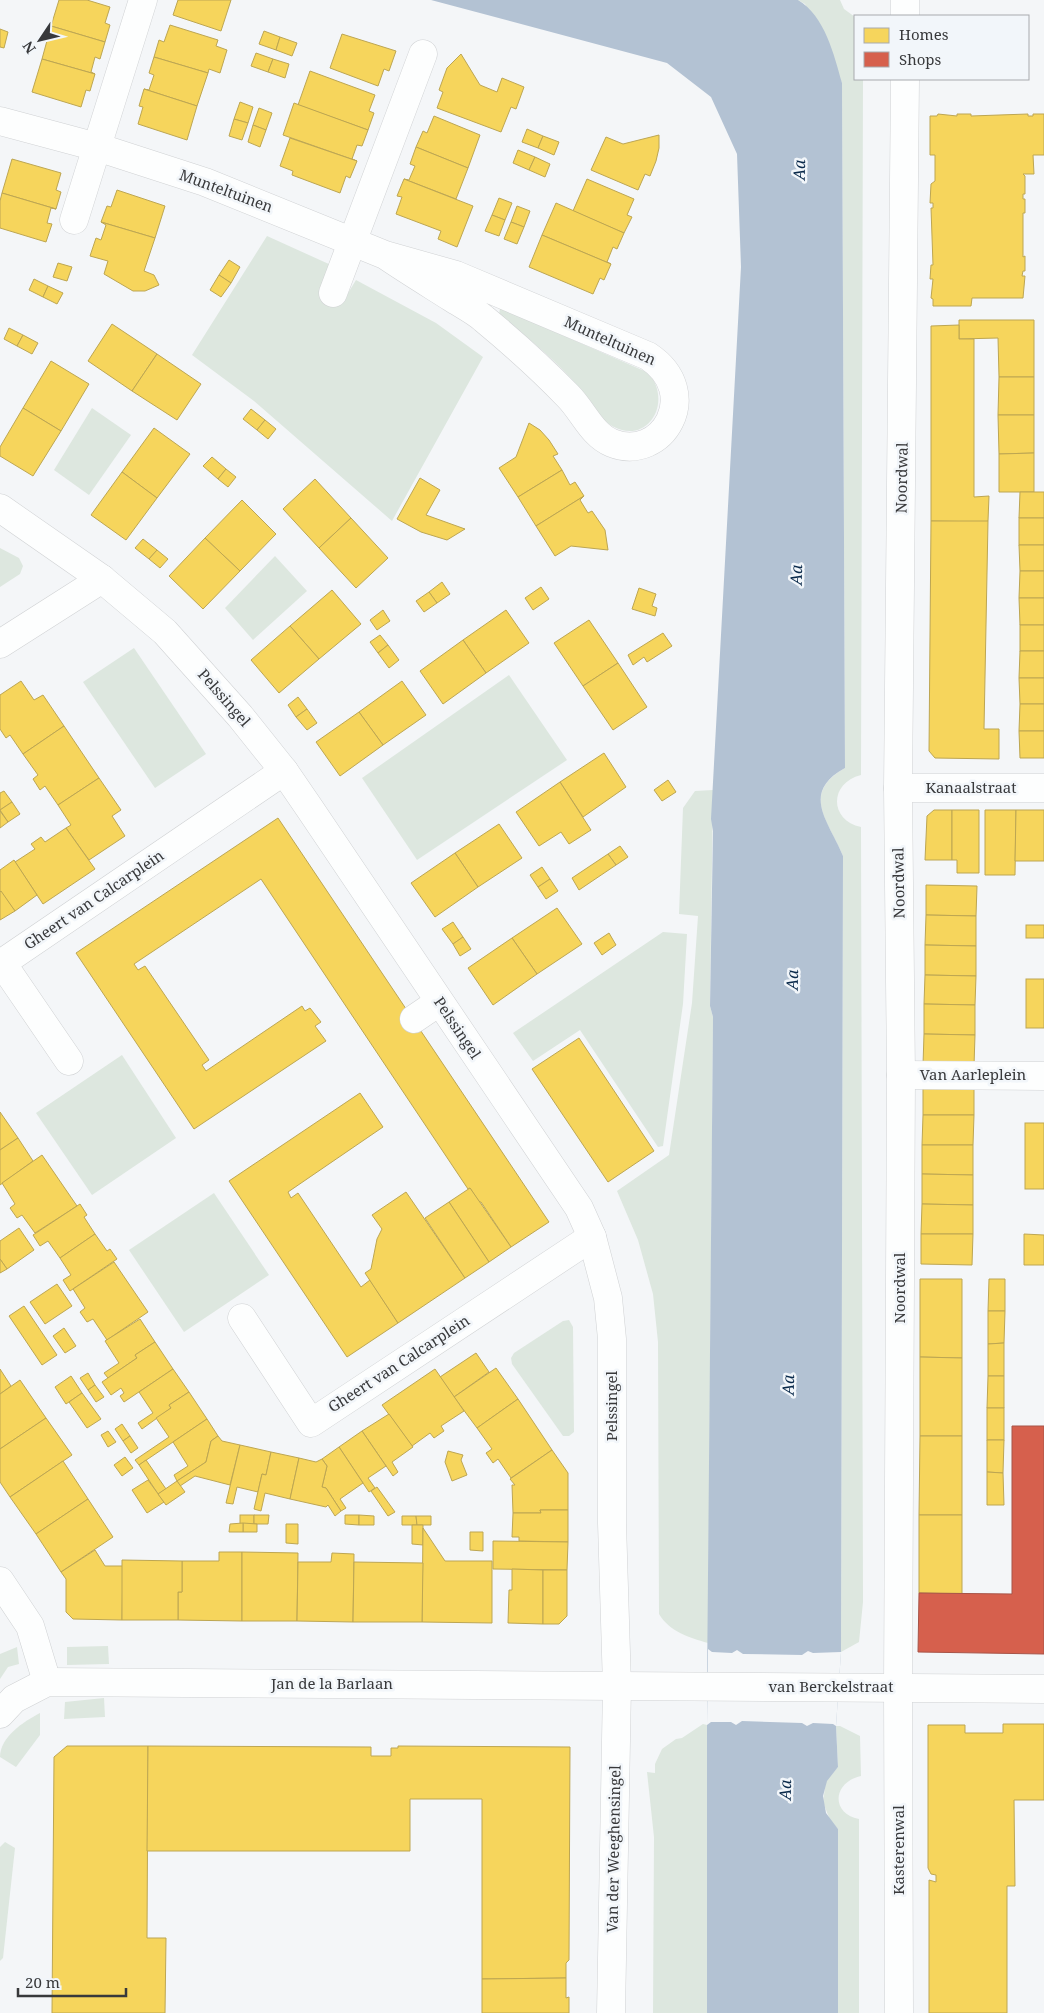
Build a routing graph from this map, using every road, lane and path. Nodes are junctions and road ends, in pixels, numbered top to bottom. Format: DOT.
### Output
graph roads {
  1 [pos="143,0"];
  2 [pos="905,0"];
  3 [pos="905,15"];
  4 [pos="423,54"];
  5 [pos="904,80"];
  6 [pos="0,121"];
  7 [pos="97,147"];
  8 [pos="74,220"];
  9 [pos="352,241"];
  10 [pos="385,255"];
  11 [pos="333,292"];
  12 [pos="0,508"];
  13 [pos="102,579"];
  14 [pos="0,644"];
  15 [pos="284,772"];
  16 [pos="898,788"];
  17 [pos="1044,788"];
  18 [pos="439,1002"];
  19 [pos="414,1019"];
  20 [pos="70,1061"];
  21 [pos="901,1074"];
  22 [pos="1044,1076"];
  23 [pos="592,1237"];
  24 [pos="242,1318"];
  25 [pos="0,1582"];
  26 [pos="48,1682"];
  27 [pos="617,1686"];
  28 [pos="898,1687"];
  29 [pos="1044,1689"];
  30 [pos="0,1714"];
  31 [pos="612,2013"];
  32 [pos="899,2013"];
  1 -- 7 [label="street"];
  2 -- 3 [label="street"];
  4 -- 9 [label="street"];
  5 -- 16 [label="street, Noordwal"];
  6 -- 7 [label="street, Munteltuinen"];
  7 -- 8 [label="street"];
  7 -- 9 [label="street, Munteltuinen"];
  9 -- 10 [label="street, Munteltuinen"];
  9 -- 11 [label="street"];
  10 -- 10 [label="street, Munteltuinen"];
  12 -- 13 [label="street, Pelssingel"];
  13 -- 14 [label="street"];
  13 -- 15 [label="street, Pelssingel"];
  15 -- 18 [label="street, Pelssingel"];
  15 -- 20 [label="street, Gheert van Calcarplein"];
  16 -- 17 [label="street, Kanaalstraat"];
  16 -- 21 [label="street, Noordwal"];
  18 -- 19 [label="street"];
  18 -- 23 [label="street, Pelssingel"];
  21 -- 22 [label="street, Van Aarleplein"];
  21 -- 28 [label="street, Noordwal"];
  23 -- 24 [label="street, Gheert van Calcarplein"];
  23 -- 27 [label="street, Pelssingel"];
  25 -- 26 [label="street"];
  26 -- 27 [label="street, Jan de la Barlaan"];
  26 -- 30 [label="street"];
  27 -- 28 [label="street, van Berckelstraat"];
  27 -- 31 [label="street, Van der Weeghensingel"];
  28 -- 29 [label="street, van Berckelstraat"];
  28 -- 32 [label="street, Kasterenwal"];
}
